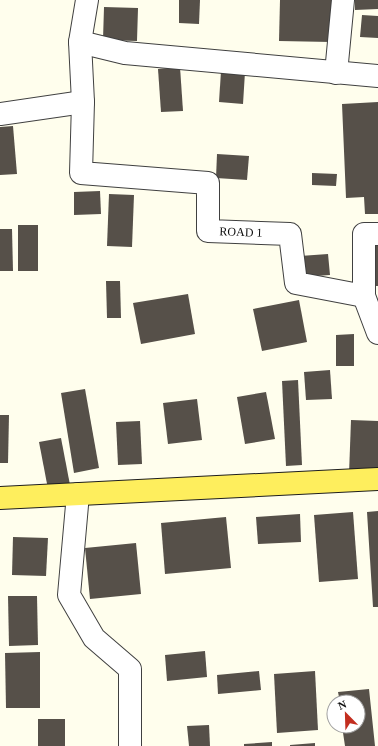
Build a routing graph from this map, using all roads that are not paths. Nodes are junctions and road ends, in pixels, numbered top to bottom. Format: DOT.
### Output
graph roads {
  1 [pos="87,0"];
  2 [pos="343,0"];
  3 [pos="80,42"];
  4 [pos="336,72"];
  5 [pos="378,76"];
  6 [pos="83,102"];
  7 [pos="0,114"];
  8 [pos="378,234"];
  9 [pos="364,296"];
  10 [pos="378,334"];
  11 [pos="378,479"];
  12 [pos="78,494"];
  13 [pos="0,498"];
  14 [pos="130,746"];
  1 -- 3 [label="street, ROAD 1"];
  2 -- 4 [label="street"];
  3 -- 4 [label="street"];
  3 -- 6 [label="street, ROAD 1"];
  4 -- 5 [label="street"];
  6 -- 7 [label="street"];
  6 -- 9 [label="street, ROAD 1"];
  8 -- 9 [label="street"];
  9 -- 10 [label="street"];
  11 -- 12 [label="main road"];
  12 -- 13 [label="main road"];
  12 -- 14 [label="street"];
}
